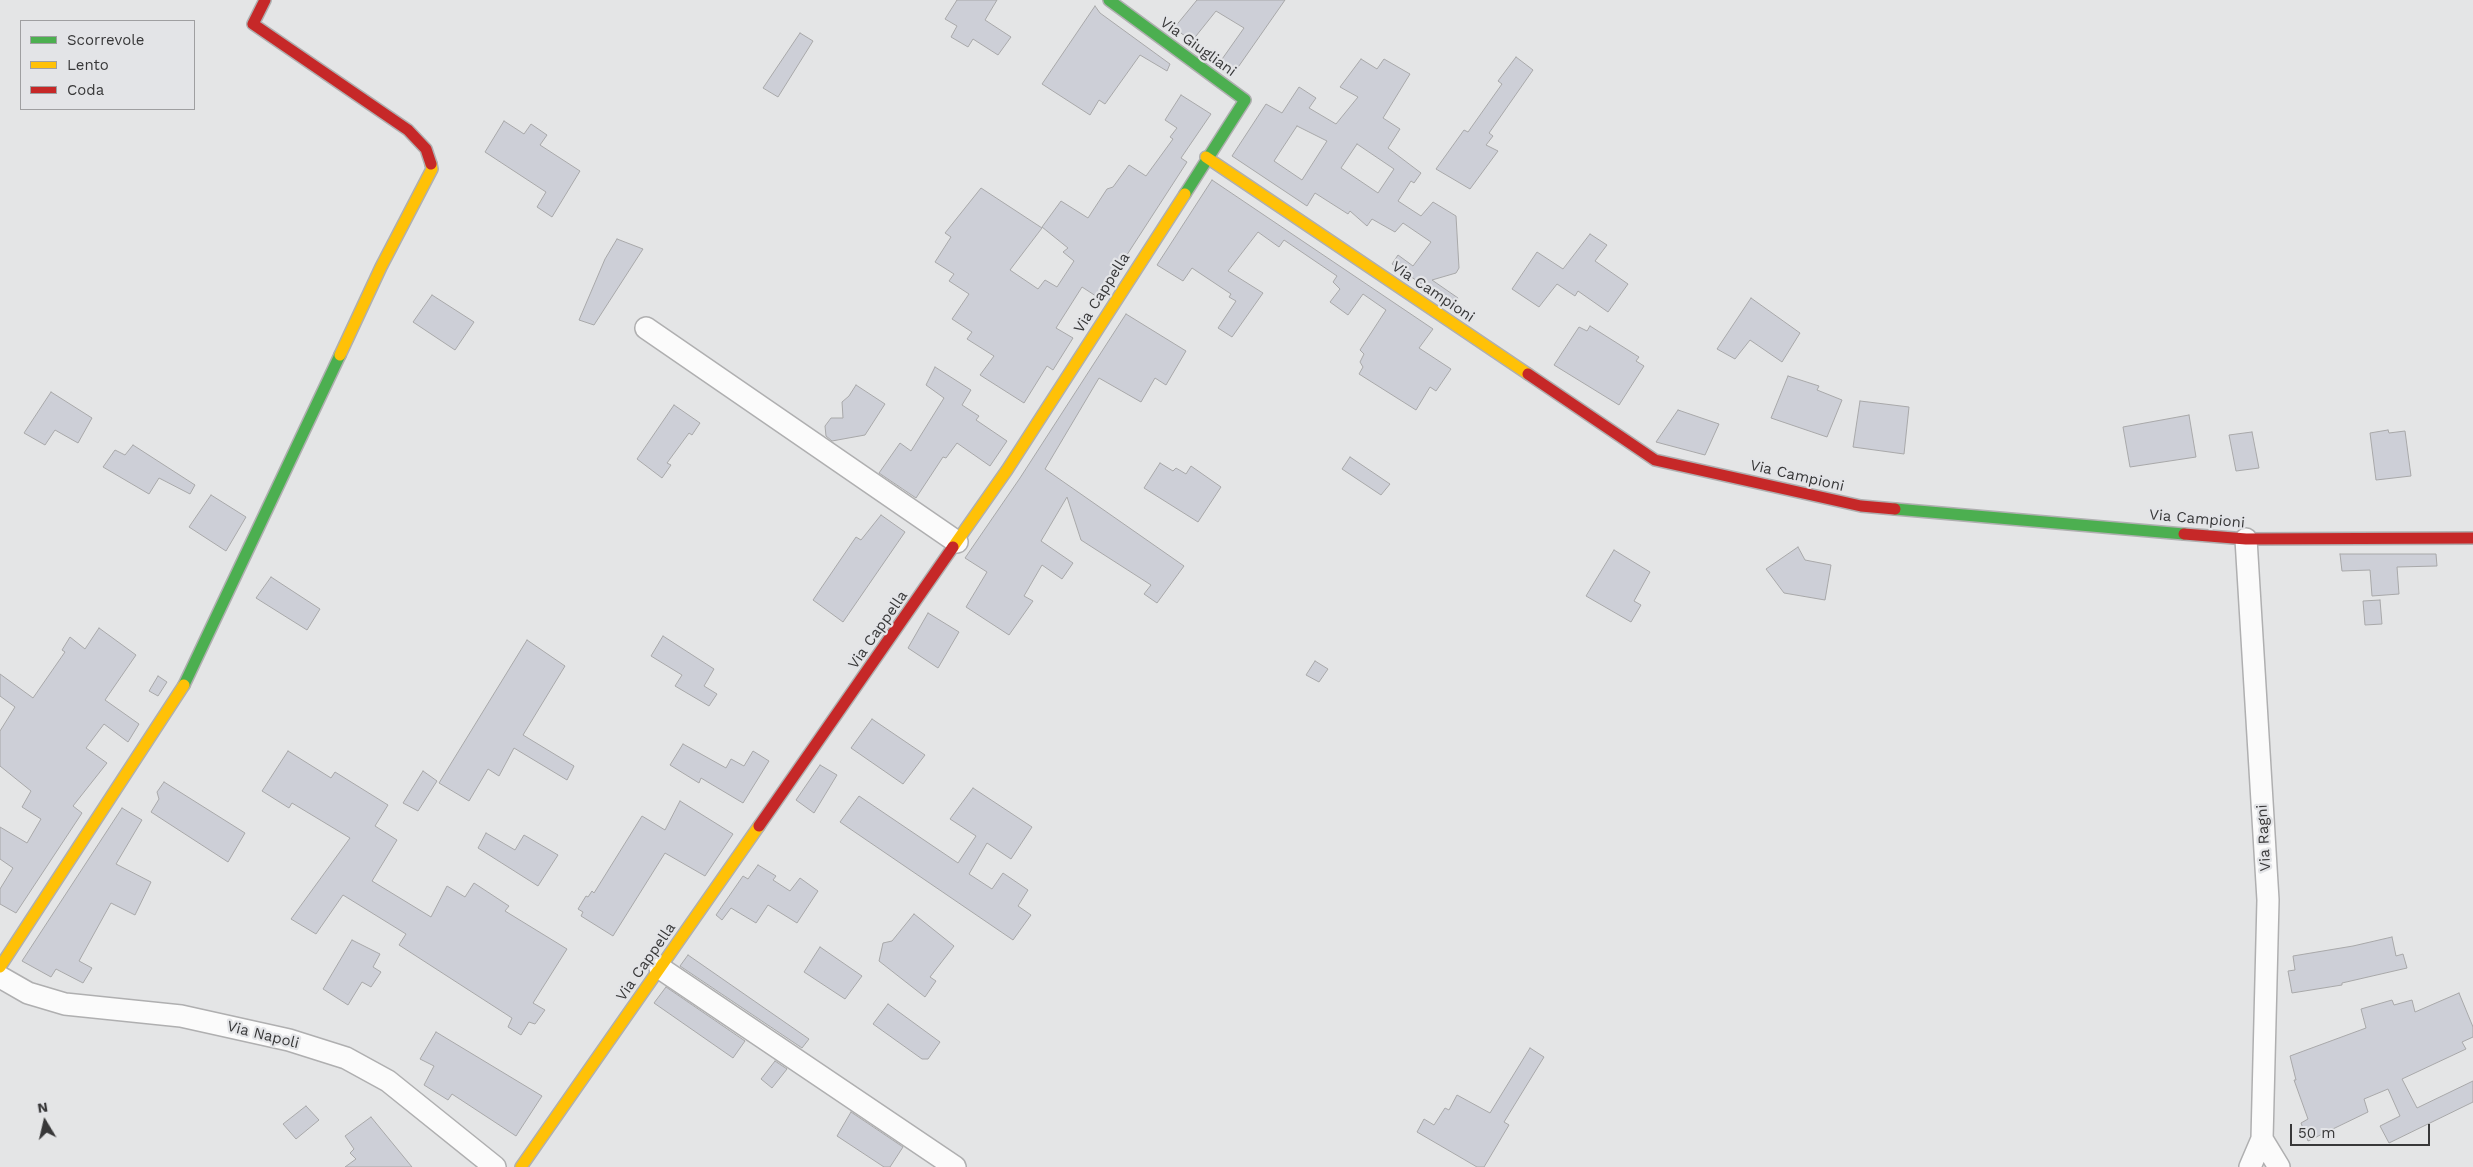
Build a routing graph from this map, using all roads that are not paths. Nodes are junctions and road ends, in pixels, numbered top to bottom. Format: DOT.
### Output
graph roads {
  1 [pos="265,0"];
  2 [pos="1109,0"];
  3 [pos="1245,100"];
  4 [pos="1206,158"];
  5 [pos="646,328"];
  6 [pos="2473,538"];
  7 [pos="2246,539"];
  8 [pos="957,542"];
  9 [pos="0,967"];
  10 [pos="660,968"];
  11 [pos="0,977"];
  12 [pos="2262,1139"];
  13 [pos="495,1167"];
  14 [pos="521,1167"];
  15 [pos="955,1167"];
  16 [pos="2250,1167"];
  17 [pos="2280,1167"];
  1 -- 9 [label="street"];
  2 -- 3 [label="street, Via Giugliani"];
  3 -- 4 [label="street, Via Cappella"];
  4 -- 7 [label="street, Via Campioni"];
  4 -- 8 [label="street, Via Cappella"];
  5 -- 8 [label="street"];
  6 -- 7 [label="street, Via Campioni"];
  7 -- 12 [label="street, Via Ragni"];
  8 -- 10 [label="street, Via Cappella"];
  10 -- 14 [label="street, Via Cappella"];
  10 -- 15 [label="street"];
  11 -- 13 [label="street, Via Napoli"];
  12 -- 16 [label="street, Via Ragni"];
  12 -- 17 [label="street"];
}
